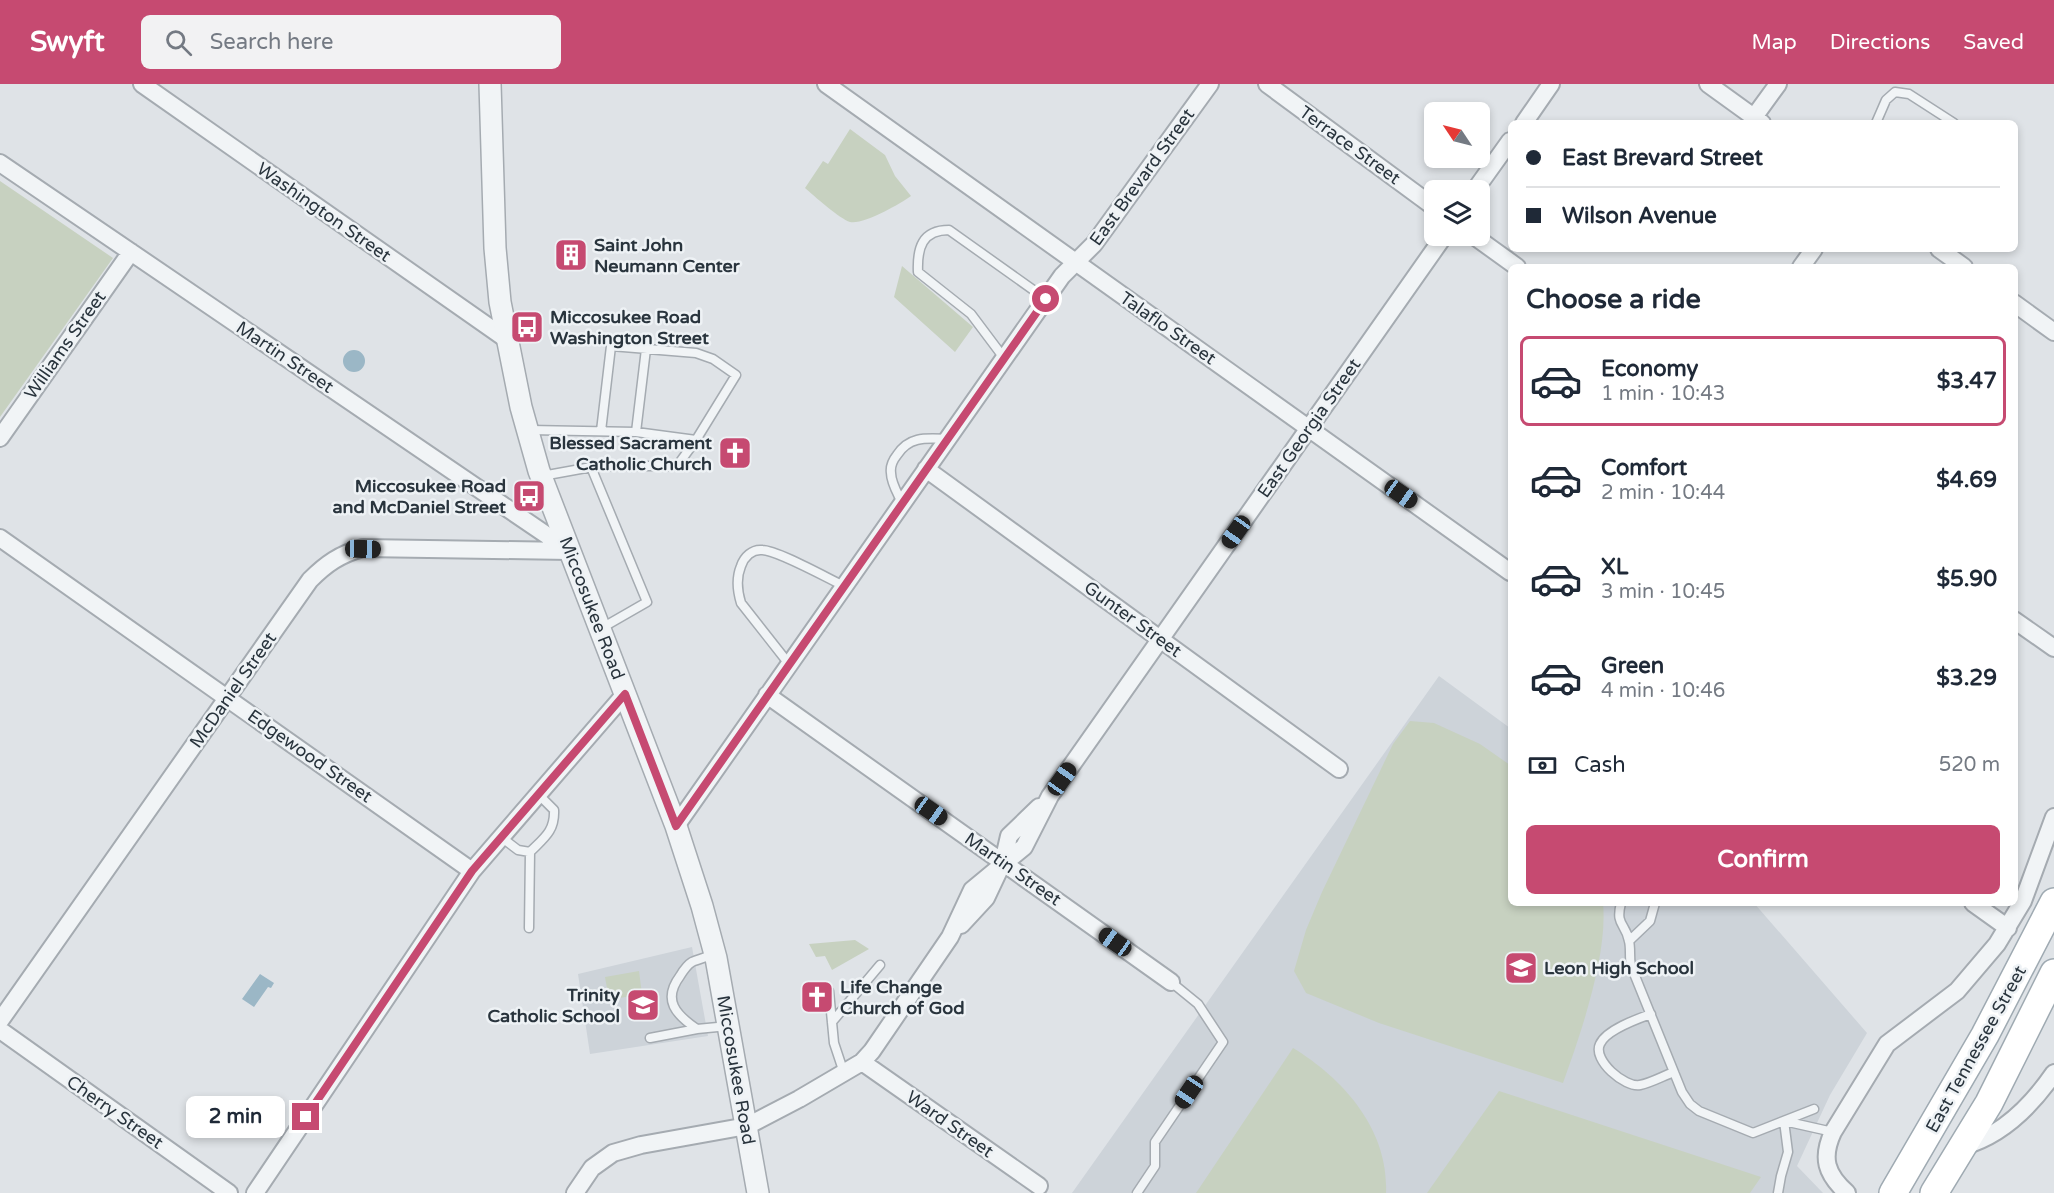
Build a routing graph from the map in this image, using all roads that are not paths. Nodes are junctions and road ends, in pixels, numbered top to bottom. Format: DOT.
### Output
graph roads {
  1 [pos="142,84"];
  2 [pos="490,84"];
  3 [pos="826,84"];
  4 [pos="1210,84"];
  5 [pos="1267,84"];
  6 [pos="1551,84"];
  7 [pos="1708,84"];
  8 [pos="1778,84"];
  9 [pos="1526,120"];
  10 [pos="1758,120"];
  11 [pos="1877,120"];
  12 [pos="1949,120"];
  13 [pos="1508,144"];
  14 [pos="0,163"];
  15 [pos="1482,180"];
  16 [pos="1424,200"];
  17 [pos="1437,246"];
  18 [pos="1488,246"];
  19 [pos="131,252"];
  20 [pos="1943,252"];
  21 [pos="1075,262"];
  22 [pos="1513,264"];
  23 [pos="1960,264"];
  24 [pos="1046,299"];
  25 [pos="2018,306"];
  26 [pos="2054,332"];
  27 [pos="506,339"];
  28 [pos="646,349"];
  29 [pos="1004,358"];
  30 [pos="1309,429"];
  31 [pos="527,430"];
  32 [pos="601,431"];
  33 [pos="636,432"];
  34 [pos="0,438"];
  35 [pos="947,439"];
  36 [pos="696,440"];
  37 [pos="591,467"];
  38 [pos="926,469"];
  39 [pos="541,476"];
  40 [pos="902,503"];
  41 [pos="0,538"];
  42 [pos="570,551"];
  43 [pos="1508,572"];
  44 [pos="844,586"];
  45 [pos="2018,623"];
  46 [pos="599,629"];
  47 [pos="1160,639"];
  48 [pos="2054,648"];
  49 [pos="789,664"];
  50 [pos="625,694"];
  51 [pos="767,695"];
  52 [pos="227,698"];
  53 [pos="1339,769"];
  54 [pos="538,794"];
  55 [pos="2054,817"];
  56 [pos="676,826"];
  57 [pos="501,837"];
  58 [pos="530,852"];
  59 [pos="1003,862"];
  60 [pos="472,871"];
  61 [pos="2054,902"];
  62 [pos="1620,906"];
  63 [pos="1654,906"];
  64 [pos="1977,906"];
  65 [pos="529,928"];
  66 [pos="2008,928"];
  67 [pos="1629,941"];
  68 [pos="715,954"];
  69 [pos="880,965"];
  70 [pos="2054,973"];
  71 [pos="1171,982"];
  72 [pos="829,991"];
  73 [pos="1651,1014"];
  74 [pos="0,1021"];
  75 [pos="832,1022"];
  76 [pos="728,1026"];
  77 [pos="698,1029"];
  78 [pos="0,1030"];
  79 [pos="650,1038"];
  80 [pos="862,1062"];
  81 [pos="1674,1072"];
  82 [pos="844,1073"];
  83 [pos="2054,1073"];
  84 [pos="1814,1109"];
  85 [pos="1784,1121"];
  86 [pos="747,1126"];
  87 [pos="1833,1132"];
  88 [pos="1964,1146"];
  89 [pos="1944,1184"];
  90 [pos="1039,1186"];
  91 [pos="229,1193"];
  92 [pos="255,1193"];
  93 [pos="575,1193"];
  94 [pos="758,1193"];
  95 [pos="1137,1193"];
  96 [pos="1778,1193"];
  97 [pos="1847,1193"];
  98 [pos="1893,1193"];
  1 -- 27 [label="street, Washington Street"];
  2 -- 27 [label="street, Miccosukee Road"];
  3 -- 21 [label="street, Talaflo Street"];
  4 -- 21 [label="street, East Brevard Street"];
  5 -- 16 [label="street, Terrace Street"];
  6 -- 9 [label="street"];
  7 -- 10 [label="street"];
  8 -- 10 [label="street"];
  11 -- 12 [label="lane"];
  13 -- 15 [label="street"];
  14 -- 19 [label="street, Martin Street"];
  17 -- 30 [label="street, East Georgia Street"];
  18 -- 22 [label="street"];
  19 -- 34 [label="street, Williams Street"];
  19 -- 42 [label="street, Martin Street"];
  20 -- 23 [label="street"];
  21 -- 24 [label="street, East Brevard Street"];
  21 -- 30 [label="street, Talaflo Street"];
  24 -- 29 [label="street, East Brevard Street"];
  24 -- 29 [label="lane"];
  25 -- 26 [label="street"];
  27 -- 31 [label="street, Miccosukee Road"];
  28 -- 32 [label="lane"];
  28 -- 33 [label="lane"];
  28 -- 36 [label="lane"];
  29 -- 35 [label="street, East Brevard Street"];
  30 -- 43 [label="street, Talaflo Street"];
  30 -- 47 [label="street, East Georgia Street"];
  31 -- 32 [label="lane"];
  31 -- 39 [label="street, Miccosukee Road"];
  32 -- 33 [label="lane"];
  33 -- 36 [label="lane"];
  35 -- 38 [label="street, East Brevard Street"];
  35 -- 40 [label="lane"];
  36 -- 37 [label="lane"];
  37 -- 39 [label="lane"];
  37 -- 46 [label="lane"];
  38 -- 40 [label="street, East Brevard Street"];
  38 -- 47 [label="street, Gunter Street"];
  39 -- 42 [label="street, Miccosukee Road"];
  40 -- 44 [label="street, East Brevard Street"];
  41 -- 52 [label="street, Edgewood Street"];
  42 -- 46 [label="street, Miccosukee Road"];
  42 -- 52 [label="street, McDaniel Street"];
  44 -- 49 [label="street, East Brevard Street"];
  44 -- 49 [label="lane"];
  45 -- 48 [label="street"];
  46 -- 50 [label="street, Miccosukee Road"];
  47 -- 53 [label="street, Gunter Street"];
  47 -- 59 [label="street, East Georgia Street"];
  49 -- 51 [label="street, East Brevard Street"];
  50 -- 54 [label="street"];
  50 -- 56 [label="street, Miccosukee Road"];
  51 -- 56 [label="street, East Brevard Street"];
  51 -- 59 [label="street, Martin Street"];
  52 -- 60 [label="street, Edgewood Street"];
  52 -- 74 [label="street, McDaniel Street"];
  54 -- 57 [label="street"];
  54 -- 58 [label="lane"];
  55 -- 66 [label="street"];
  56 -- 68 [label="street, Miccosukee Road"];
  57 -- 58 [label="lane"];
  57 -- 60 [label="street"];
  58 -- 65 [label="lane"];
  59 -- 71 [label="street, Martin Street"];
  59 -- 80 [label="street, East Georgia Street"];
  60 -- 92 [label="street"];
  61 -- 98 [label="main road, East Tennessee Street"];
  62 -- 67 [label="lane"];
  63 -- 67 [label="lane"];
  64 -- 66 [label="street"];
  66 -- 87 [label="street"];
  67 -- 73 [label="lane"];
  68 -- 76 [label="street, Miccosukee Road"];
  68 -- 77 [label="lane"];
  69 -- 75 [label="lane"];
  70 -- 88 [label="main road, East Tennessee Street"];
  71 -- 95 [label="lane"];
  72 -- 75 [label="lane"];
  73 -- 81 [label="lane"];
  73 -- 81 [label="lane"];
  75 -- 82 [label="lane"];
  76 -- 77 [label="lane"];
  76 -- 86 [label="street, Miccosukee Road"];
  77 -- 79 [label="lane"];
  78 -- 91 [label="street, Cherry Street"];
  80 -- 82 [label="street, East Georgia Street"];
  80 -- 90 [label="street, Ward Street"];
  81 -- 85 [label="lane"];
  82 -- 86 [label="street, East Georgia Street"];
  83 -- 88 [label="street, East Tennessee Street"];
  84 -- 85 [label="lane"];
  85 -- 87 [label="lane"];
  85 -- 96 [label="lane"];
  86 -- 93 [label="street, East Georgia Street"];
  86 -- 94 [label="street, Miccosukee Road"];
  87 -- 97 [label="street"];
  88 -- 89 [label="main road, East Tennessee Street"];
}
